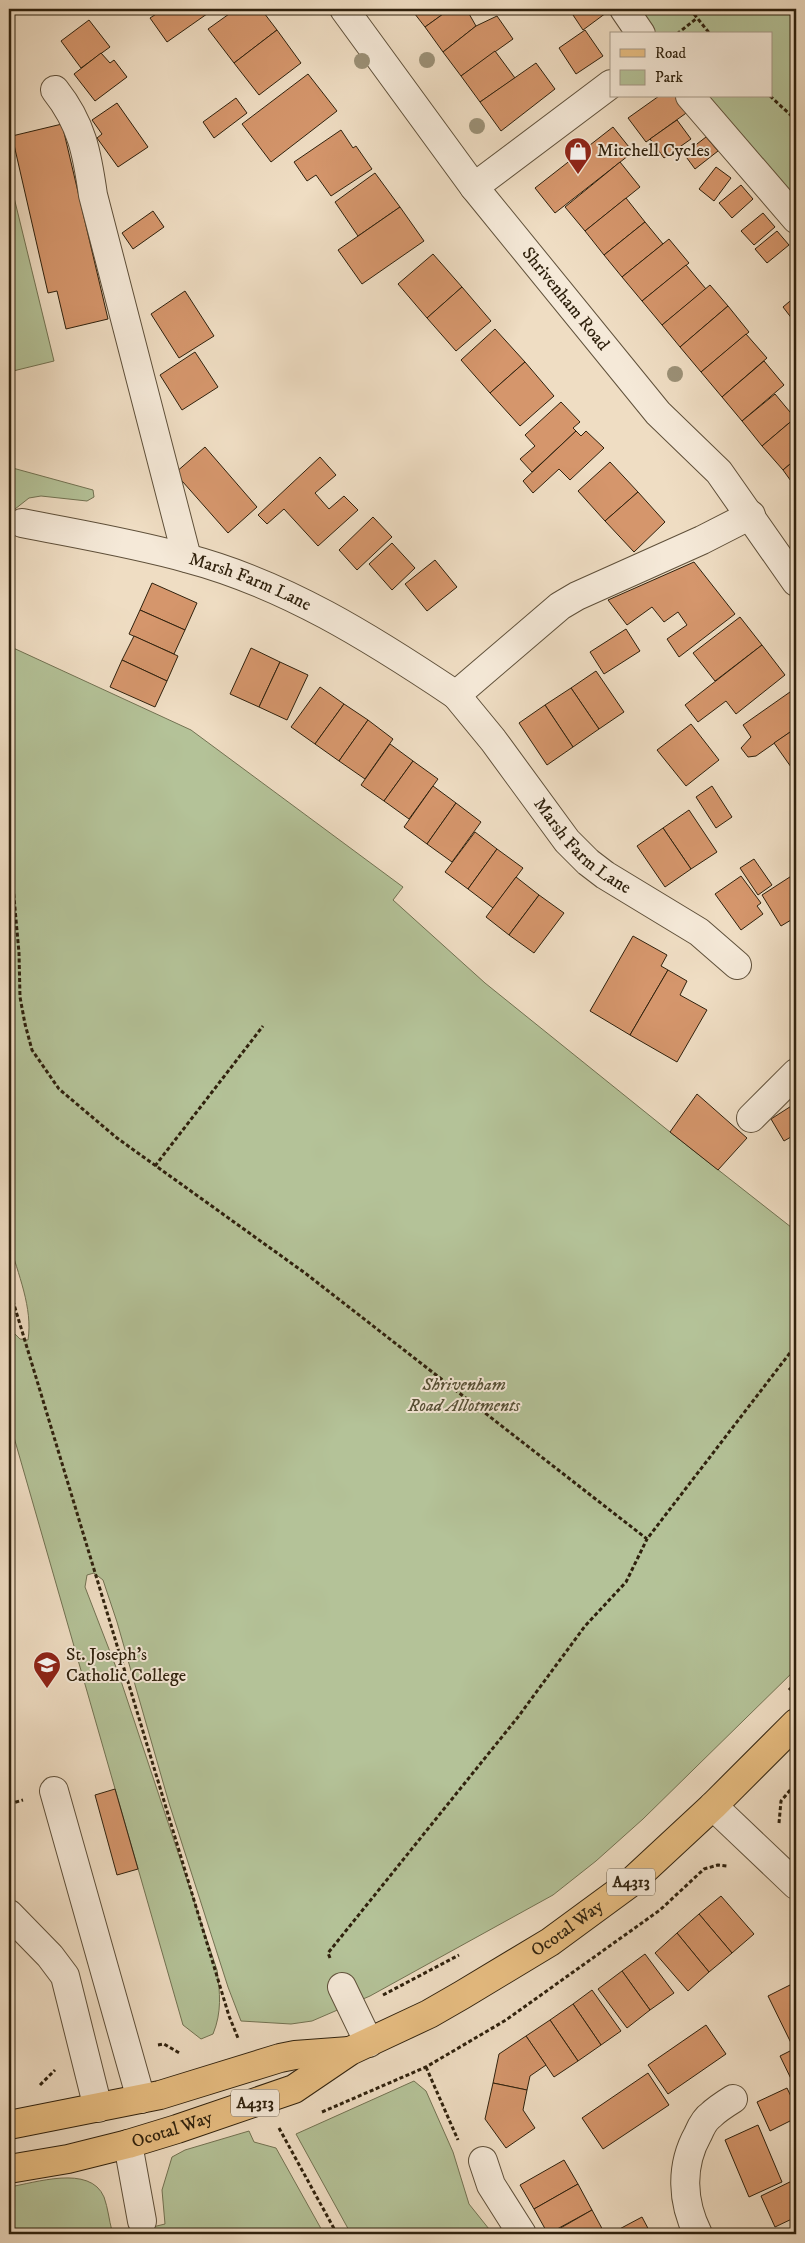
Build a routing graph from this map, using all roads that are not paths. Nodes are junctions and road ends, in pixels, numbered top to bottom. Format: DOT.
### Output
graph roads {
  1 [pos="344,9"];
  2 [pos="624,9"];
  3 [pos="640,32"];
  4 [pos="610,85"];
  5 [pos="55,90"];
  6 [pos="692,98"];
  7 [pos="474,187"];
  8 [pos="796,219"];
  9 [pos="751,515"];
  10 [pos="22,523"];
  11 [pos="187,558"];
  12 [pos="796,582"];
  13 [pos="456,695"];
  14 [pos="737,965"];
  15 [pos="796,1073"];
  16 [pos="751,1118"];
  17 [pos="796,1723"];
  18 [pos="54,1791"];
  19 [pos="713,1806"];
  20 [pos="796,1885"];
  21 [pos="9,1914"];
  22 [pos="20,1940"];
  23 [pos="347,1998"];
  24 [pos="359,2047"];
  25 [pos="141,2099"];
  26 [pos="733,2099"];
  27 [pos="98,2108"];
  28 [pos="9,2126"];
  29 [pos="129,2143"];
  30 [pos="483,2161"];
  31 [pos="9,2169"];
  32 [pos="142,2221"];
  33 [pos="522,2234"];
  34 [pos="698,2234"];
  1 -- 7 [label="street, Shrivenham Road"];
  2 -- 3 [label="street"];
  4 -- 7 [label="street"];
  5 -- 11 [label="street"];
  6 -- 8 [label="street"];
  7 -- 9 [label="street, Shrivenham Road"];
  9 -- 12 [label="street, Shrivenham Road"];
  9 -- 13 [label="street"];
  10 -- 11 [label="street, Marsh Farm Lane"];
  11 -- 13 [label="street, Marsh Farm Lane"];
  13 -- 14 [label="street, Marsh Farm Lane"];
  15 -- 16 [label="street"];
  17 -- 19 [label="main road, Ocotal Way / A4313"];
  18 -- 25 [label="street"];
  19 -- 20 [label="street"];
  19 -- 24 [label="main road, Ocotal Way / A4313"];
  21 -- 22 [label="street"];
  22 -- 27 [label="street"];
  23 -- 24 [label="street"];
  24 -- 25 [label="main road, Ocotal Way / A4313"];
  24 -- 29 [label="main road, Ocotal Way / A4313"];
  25 -- 27 [label="main road, Ocotal Way / A4313"];
  25 -- 29 [label="main road"];
  26 -- 34 [label="street"];
  27 -- 28 [label="main road, Ocotal Way / A4313"];
  27 -- 29 [label="main road"];
  29 -- 31 [label="main road, Ocotal Way / A4313"];
  29 -- 32 [label="street"];
  30 -- 33 [label="street"];
}
